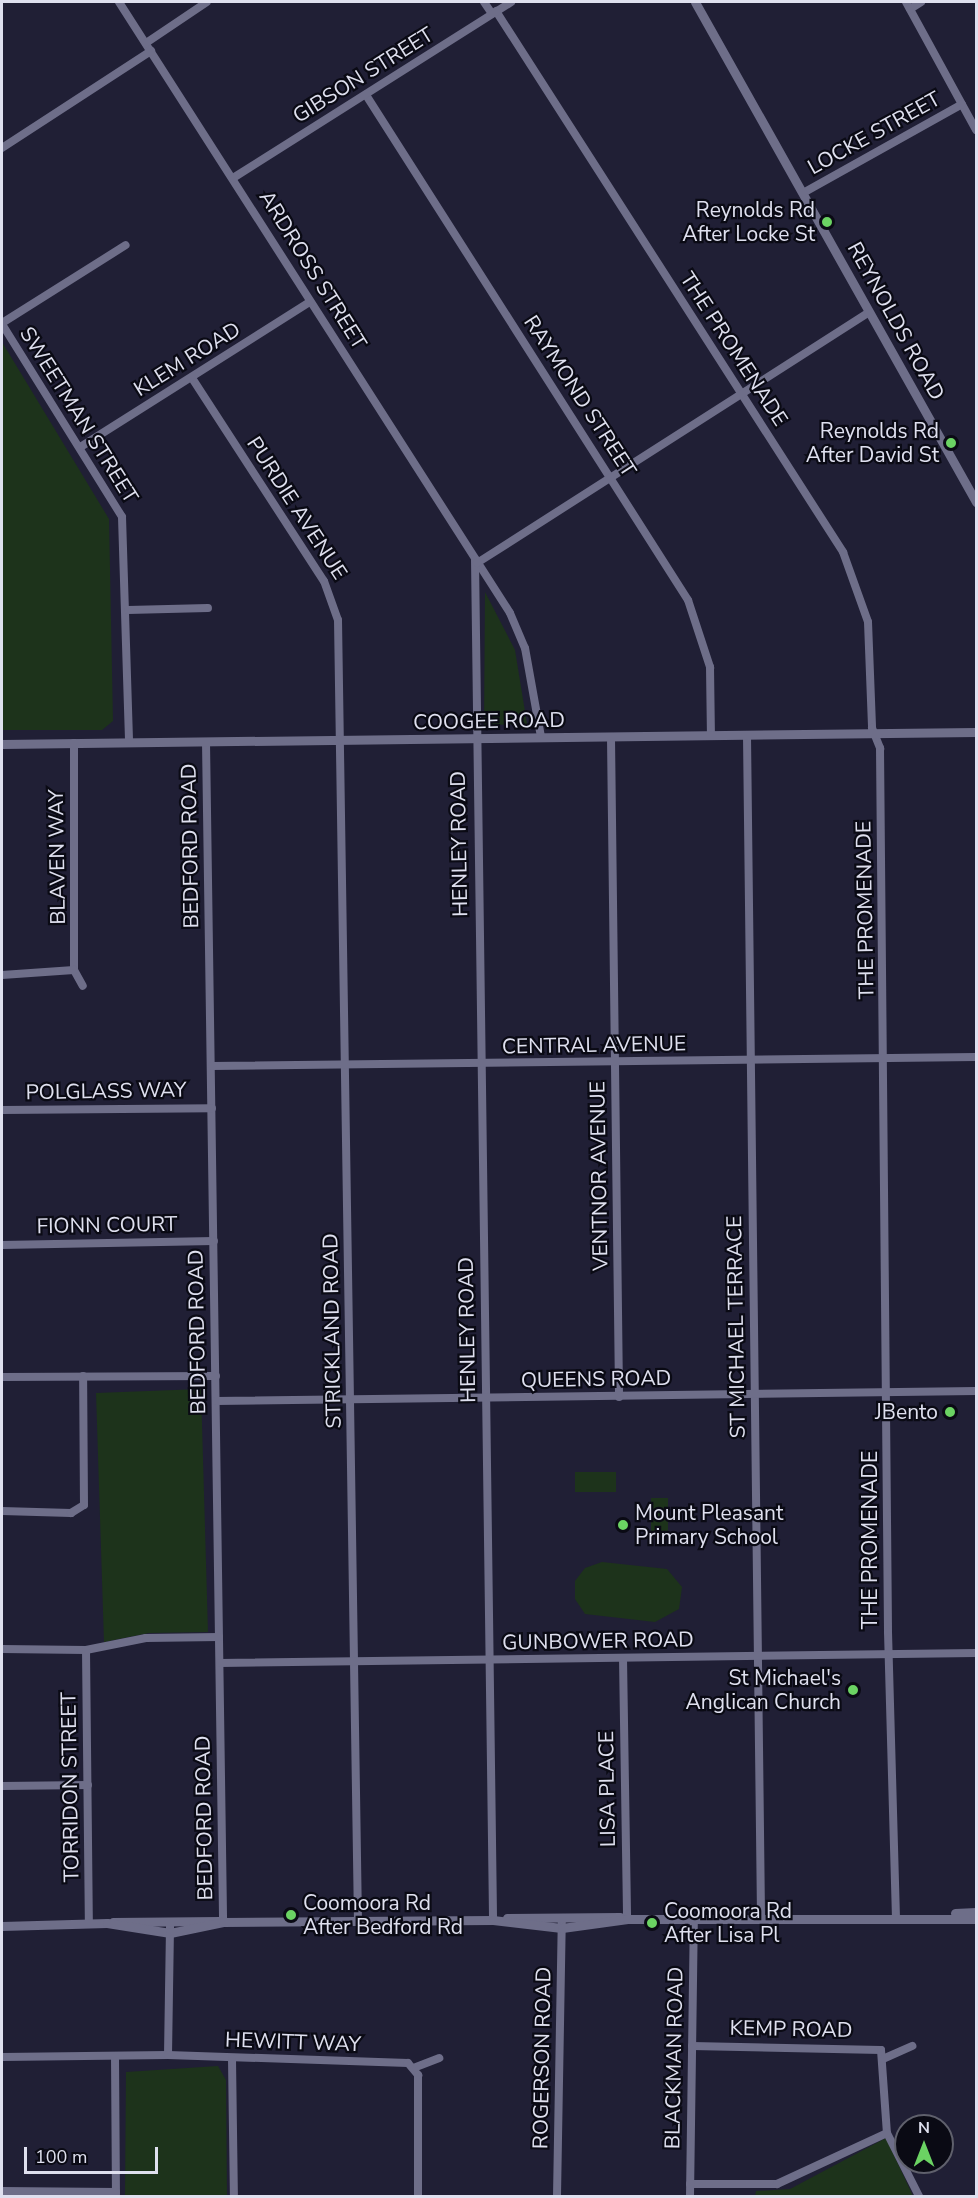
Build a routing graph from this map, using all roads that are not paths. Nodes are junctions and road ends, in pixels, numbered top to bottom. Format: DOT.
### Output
graph roads {
  1 [pos="119,2"];
  2 [pos="207,2"];
  3 [pos="484,2"];
  4 [pos="511,2"];
  5 [pos="695,2"];
  6 [pos="921,2"];
  7 [pos="908,5"];
  8 [pos="494,12"];
  9 [pos="146,43"];
  10 [pos="151,51"];
  11 [pos="366,95"];
  12 [pos="962,104"];
  13 [pos="976,130"];
  14 [pos="2,148"];
  15 [pos="233,178"];
  16 [pos="803,193"];
  17 [pos="126,245"];
  18 [pos="310,302"];
  19 [pos="869,312"];
  20 [pos="2,323"];
  21 [pos="192,378"];
  22 [pos="741,393"];
  23 [pos="82,446"];
  24 [pos="611,478"];
  25 [pos="976,497"];
  26 [pos="476,561"];
  27 [pos="208,608"];
  28 [pos="128,610"];
  29 [pos="976,732"];
  30 [pos="876,733"];
  31 [pos="711,736"];
  32 [pos="747,736"];
  33 [pos="541,737"];
  34 [pos="611,738"];
  35 [pos="475,739"];
  36 [pos="343,741"];
  37 [pos="129,742"];
  38 [pos="206,742"];
  39 [pos="74,743"];
  40 [pos="2,744"];
  41 [pos="74,970"];
  42 [pos="2,975"];
  43 [pos="82,986"];
  44 [pos="976,1058"];
  45 [pos="886,1059"];
  46 [pos="750,1061"];
  47 [pos="615,1062"];
  48 [pos="481,1064"];
  49 [pos="212,1066"];
  50 [pos="347,1066"];
  51 [pos="212,1108"];
  52 [pos="2,1110"];
  53 [pos="214,1241"];
  54 [pos="2,1245"];
  55 [pos="83,1376"];
  56 [pos="216,1376"];
  57 [pos="2,1377"];
  58 [pos="976,1391"];
  59 [pos="888,1393"];
  60 [pos="756,1395"];
  61 [pos="620,1397"];
  62 [pos="486,1398"];
  63 [pos="351,1399"];
  64 [pos="216,1401"];
  65 [pos="2,1511"];
  66 [pos="219,1637"];
  67 [pos="2,1649"];
  68 [pos="86,1650"];
  69 [pos="976,1653"];
  70 [pos="890,1654"];
  71 [pos="754,1656"];
  72 [pos="623,1659"];
  73 [pos="354,1660"];
  74 [pos="489,1660"];
  75 [pos="220,1663"];
  76 [pos="88,1785"];
  77 [pos="2,1786"];
  78 [pos="976,1912"];
  79 [pos="896,1916"];
  80 [pos="933,1916"];
  81 [pos="761,1917"];
  82 [pos="627,1919"];
  83 [pos="694,1919"];
  84 [pos="976,1919"];
  85 [pos="493,1920"];
  86 [pos="358,1921"];
  87 [pos="223,1922"];
  88 [pos="89,1923"];
  89 [pos="562,1925"];
  90 [pos="2,1926"];
  91 [pos="170,1929"];
  92 [pos="692,2046"];
  93 [pos="912,2046"];
  94 [pos="168,2055"];
  95 [pos="114,2056"];
  96 [pos="2,2057"];
  97 [pos="439,2058"];
  98 [pos="885,2058"];
  99 [pos="232,2059"];
  100 [pos="416,2067"];
  101 [pos="887,2133"];
  102 [pos="690,2184"];
  103 [pos="2,2191"];
  104 [pos="116,2194"];
  105 [pos="234,2196"];
  106 [pos="417,2196"];
  107 [pos="557,2196"];
  108 [pos="690,2196"];
  109 [pos="919,2196"];
  1 -- 9 [label="street, ARDROSS STREET"];
  2 -- 9 [label="street"];
  3 -- 8 [label="street, THE PROMENADE"];
  4 -- 8 [label="street, GIBSON STREET"];
  5 -- 16 [label="street, REYNOLDS ROAD"];
  6 -- 7 [label="street"];
  7 -- 12 [label="street"];
  8 -- 11 [label="street, GIBSON STREET"];
  8 -- 22 [label="street, THE PROMENADE"];
  9 -- 10 [label="street, ARDROSS STREET"];
  10 -- 14 [label="street"];
  10 -- 15 [label="street, ARDROSS STREET"];
  11 -- 15 [label="street, GIBSON STREET"];
  11 -- 24 [label="street, RAYMOND STREET"];
  12 -- 13 [label="street"];
  12 -- 16 [label="street, LOCKE STREET"];
  15 -- 18 [label="street, ARDROSS STREET"];
  16 -- 19 [label="street, REYNOLDS ROAD"];
  17 -- 20 [label="street"];
  18 -- 21 [label="street, KLEM ROAD"];
  18 -- 26 [label="street, ARDROSS STREET"];
  19 -- 22 [label="street"];
  19 -- 25 [label="street, REYNOLDS ROAD"];
  20 -- 23 [label="street, SWEETMAN STREET"];
  21 -- 23 [label="street, KLEM ROAD"];
  21 -- 36 [label="street, PURDIE AVENUE"];
  22 -- 24 [label="street"];
  22 -- 30 [label="street, THE PROMENADE"];
  23 -- 28 [label="street, SWEETMAN STREET"];
  24 -- 26 [label="street"];
  24 -- 31 [label="street, RAYMOND STREET"];
  26 -- 33 [label="street, ARDROSS STREET"];
  26 -- 35 [label="street"];
  27 -- 28 [label="street"];
  28 -- 37 [label="street, SWEETMAN STREET"];
  29 -- 30 [label="street, COOGEE ROAD"];
  30 -- 32 [label="street, COOGEE ROAD"];
  30 -- 45 [label="street, THE PROMENADE"];
  31 -- 32 [label="street, COOGEE ROAD"];
  31 -- 34 [label="street, COOGEE ROAD"];
  32 -- 46 [label="street, ST MICHAEL TERRACE"];
  33 -- 34 [label="street, COOGEE ROAD"];
  33 -- 35 [label="street, COOGEE ROAD"];
  34 -- 47 [label="street, VENTNOR AVENUE"];
  35 -- 36 [label="street, COOGEE ROAD"];
  35 -- 48 [label="street, HENLEY ROAD"];
  36 -- 38 [label="street, COOGEE ROAD"];
  36 -- 50 [label="street, STRICKLAND ROAD"];
  37 -- 38 [label="street, COOGEE ROAD"];
  37 -- 39 [label="street, COOGEE ROAD"];
  38 -- 49 [label="street, BEDFORD ROAD"];
  39 -- 40 [label="street, COOGEE ROAD"];
  39 -- 41 [label="street, BLAVEN WAY"];
  41 -- 42 [label="street"];
  41 -- 43 [label="street, BLAVEN WAY"];
  44 -- 45 [label="street, CENTRAL AVENUE"];
  45 -- 46 [label="street, CENTRAL AVENUE"];
  45 -- 59 [label="street, THE PROMENADE"];
  46 -- 47 [label="street, CENTRAL AVENUE"];
  46 -- 60 [label="street, ST MICHAEL TERRACE"];
  47 -- 48 [label="street, CENTRAL AVENUE"];
  47 -- 61 [label="street, VENTNOR AVENUE"];
  48 -- 50 [label="street, CENTRAL AVENUE"];
  48 -- 62 [label="street, HENLEY ROAD"];
  49 -- 50 [label="street, CENTRAL AVENUE"];
  49 -- 51 [label="street, BEDFORD ROAD"];
  50 -- 63 [label="street, STRICKLAND ROAD"];
  51 -- 52 [label="street, POLGLASS WAY"];
  51 -- 53 [label="street, BEDFORD ROAD"];
  53 -- 54 [label="street, FIONN COURT"];
  53 -- 56 [label="street, BEDFORD ROAD"];
  55 -- 56 [label="street"];
  55 -- 57 [label="street"];
  55 -- 65 [label="street"];
  56 -- 64 [label="street, BEDFORD ROAD"];
  58 -- 59 [label="street, QUEENS ROAD"];
  59 -- 60 [label="street, QUEENS ROAD"];
  59 -- 70 [label="street, THE PROMENADE"];
  60 -- 61 [label="street, QUEENS ROAD"];
  60 -- 71 [label="street, ST MICHAEL TERRACE"];
  61 -- 62 [label="street, QUEENS ROAD"];
  62 -- 63 [label="street, QUEENS ROAD"];
  62 -- 74 [label="street, HENLEY ROAD"];
  63 -- 64 [label="street, QUEENS ROAD"];
  63 -- 73 [label="street, STRICKLAND ROAD"];
  64 -- 66 [label="street, BEDFORD ROAD"];
  66 -- 68 [label="street"];
  66 -- 75 [label="street, BEDFORD ROAD"];
  67 -- 68 [label="street"];
  68 -- 76 [label="street, TORRIDON STREET"];
  69 -- 70 [label="street, GUNBOWER ROAD"];
  70 -- 71 [label="street, GUNBOWER ROAD"];
  70 -- 79 [label="street, THE PROMENADE"];
  71 -- 72 [label="street, GUNBOWER ROAD"];
  71 -- 81 [label="street, ST MICHAEL TERRACE"];
  72 -- 74 [label="street, GUNBOWER ROAD"];
  72 -- 82 [label="street, LISA PLACE"];
  73 -- 74 [label="street, GUNBOWER ROAD"];
  73 -- 75 [label="street, GUNBOWER ROAD"];
  73 -- 86 [label="street, STRICKLAND ROAD"];
  74 -- 85 [label="street, HENLEY ROAD"];
  75 -- 87 [label="street, BEDFORD ROAD"];
  76 -- 77 [label="street"];
  76 -- 88 [label="street, TORRIDON STREET"];
  78 -- 80 [label="street"];
  79 -- 80 [label="street"];
  79 -- 81 [label="street"];
  80 -- 84 [label="street"];
  81 -- 83 [label="street"];
  82 -- 83 [label="street"];
  82 -- 89 [label="street"];
  83 -- 92 [label="street, BLACKMAN ROAD"];
  85 -- 86 [label="street"];
  85 -- 89 [label="street"];
  86 -- 87 [label="street"];
  87 -- 91 [label="street"];
  88 -- 90 [label="street"];
  88 -- 91 [label="street"];
  89 -- 107 [label="street, ROGERSON ROAD"];
  91 -- 94 [label="street"];
  92 -- 98 [label="street, KEMP ROAD"];
  92 -- 102 [label="street, BLACKMAN ROAD"];
  93 -- 98 [label="street"];
  94 -- 95 [label="street, HEWITT WAY"];
  94 -- 99 [label="street, HEWITT WAY"];
  95 -- 96 [label="street, HEWITT WAY"];
  95 -- 104 [label="street"];
  97 -- 100 [label="street, HEWITT WAY"];
  98 -- 101 [label="street"];
  99 -- 100 [label="street, HEWITT WAY"];
  99 -- 105 [label="street"];
  100 -- 106 [label="street"];
  101 -- 102 [label="street"];
  101 -- 109 [label="street"];
  102 -- 108 [label="street, BLACKMAN ROAD"];
  103 -- 104 [label="street"];
}
